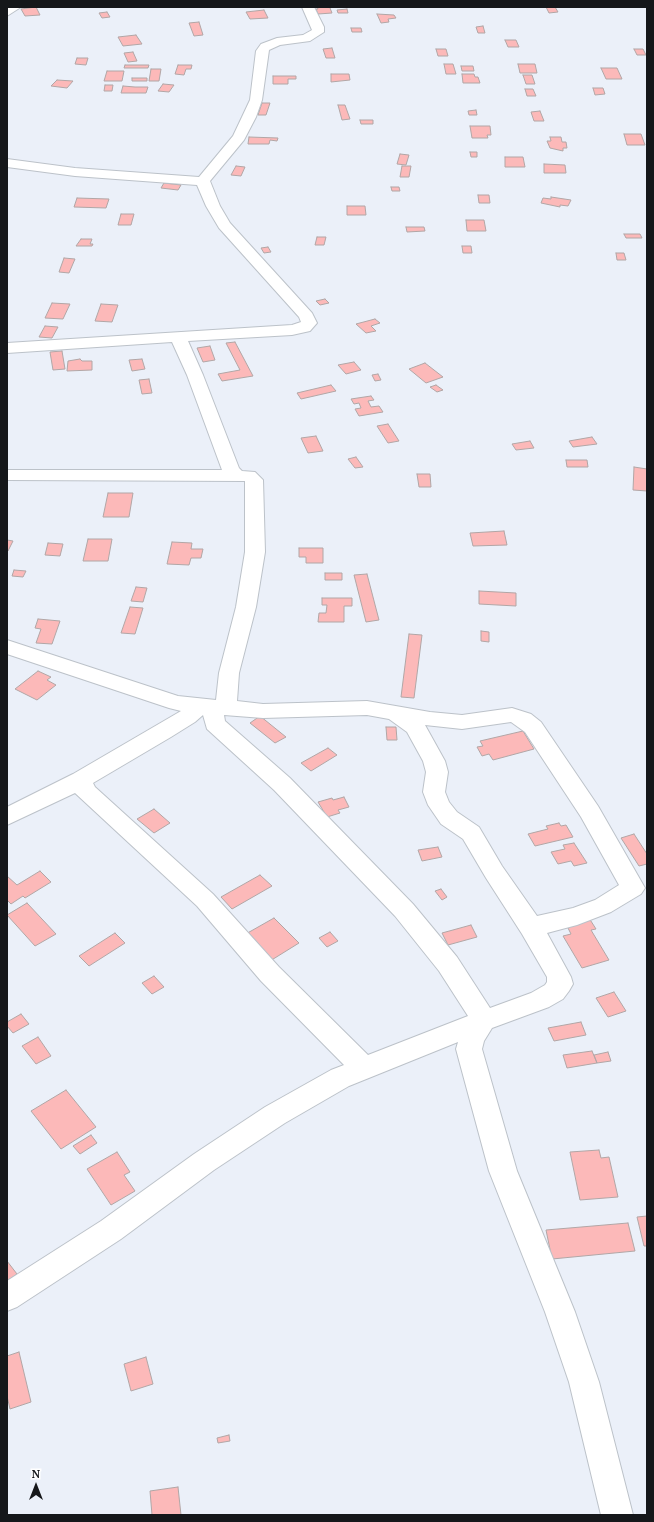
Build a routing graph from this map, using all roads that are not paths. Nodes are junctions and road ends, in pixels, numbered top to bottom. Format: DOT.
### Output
graph roads {
  1 [pos="15,7"];
  2 [pos="308,7"];
  3 [pos="7,12"];
  4 [pos="7,163"];
  5 [pos="204,181"];
  6 [pos="178,336"];
  7 [pos="7,348"];
  8 [pos="7,475"];
  9 [pos="238,476"];
  10 [pos="7,647"];
  11 [pos="213,707"];
  12 [pos="395,713"];
  13 [pos="81,780"];
  14 [pos="7,817"];
  15 [pos="531,926"];
  16 [pos="483,1021"];
  17 [pos="364,1068"];
  18 [pos="7,1297"];
  19 [pos="617,1515"];
  1 -- 3 [label="street"];
  2 -- 5 [label="street"];
  4 -- 5 [label="street"];
  5 -- 6 [label="street"];
  6 -- 7 [label="street"];
  6 -- 9 [label="street"];
  8 -- 9 [label="street"];
  9 -- 11 [label="street"];
  10 -- 11 [label="street"];
  11 -- 12 [label="street"];
  11 -- 13 [label="street"];
  11 -- 16 [label="street"];
  12 -- 15 [label="street"];
  12 -- 15 [label="street"];
  13 -- 14 [label="street"];
  13 -- 17 [label="street"];
  15 -- 16 [label="street"];
  16 -- 17 [label="street"];
  16 -- 19 [label="street"];
  17 -- 18 [label="street"];
}
